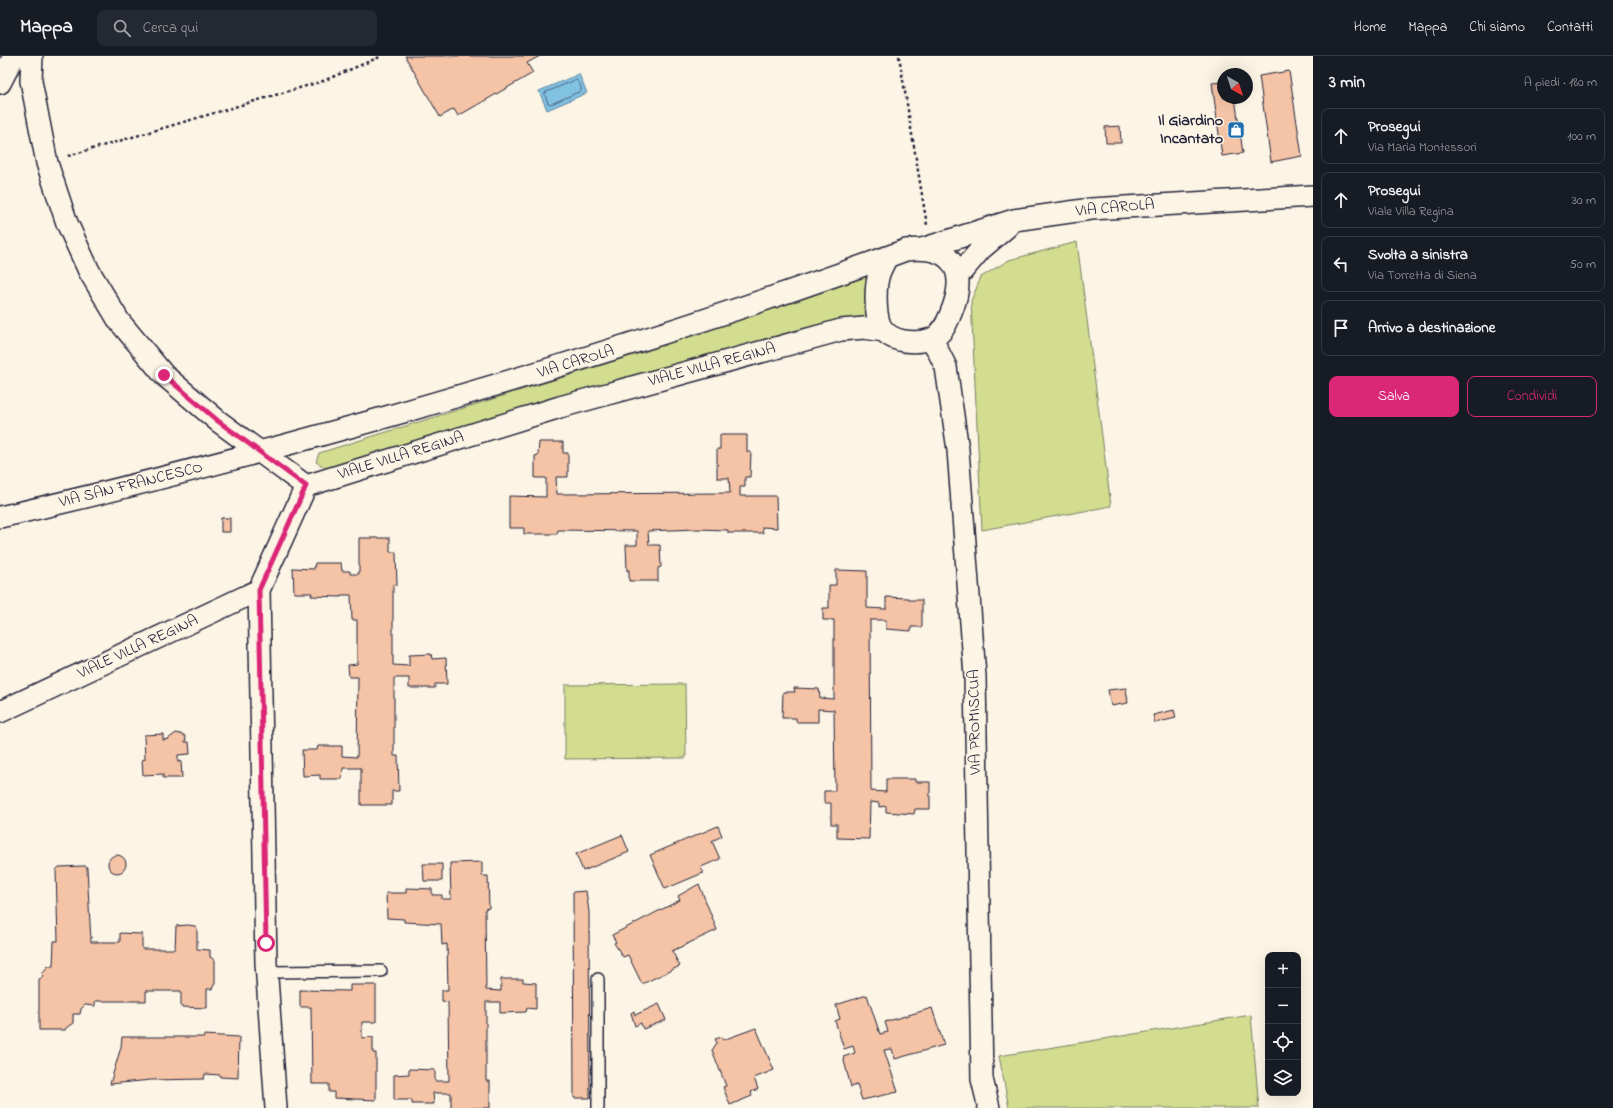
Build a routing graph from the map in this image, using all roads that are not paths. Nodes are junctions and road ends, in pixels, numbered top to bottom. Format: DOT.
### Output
graph roads {
  1 [pos="14,56"];
  2 [pos="32,56"];
  3 [pos="0,83"];
  4 [pos="1313,196"];
  5 [pos="1014,220"];
  6 [pos="926,247"];
  7 [pos="887,257"];
  8 [pos="958,276"];
  9 [pos="884,331"];
  10 [pos="932,339"];
  11 [pos="261,452"];
  12 [pos="306,486"];
  13 [pos="0,517"];
  14 [pos="259,590"];
  15 [pos="0,712"];
  16 [pos="381,971"];
  17 [pos="267,972"];
  18 [pos="598,979"];
  19 [pos="276,1108"];
  20 [pos="598,1108"];
  21 [pos="989,1108"];
  1 -- 3 [label="street"];
  2 -- 11 [label="street"];
  4 -- 5 [label="street, VIA CAROLA"];
  5 -- 6 [label="street, VIA CAROLA"];
  5 -- 8 [label="street"];
  6 -- 7 [label="street"];
  6 -- 8 [label="street"];
  7 -- 9 [label="street"];
  7 -- 11 [label="street, VIA CAROLA"];
  8 -- 10 [label="street"];
  9 -- 10 [label="street"];
  9 -- 12 [label="street, VIALE VILLA REGINA"];
  10 -- 21 [label="street, VIA PROMISCUA"];
  11 -- 12 [label="street"];
  11 -- 13 [label="street, VIA SAN FRANCESCO"];
  12 -- 14 [label="street"];
  14 -- 15 [label="street, VIALE VILLA REGINA"];
  14 -- 17 [label="street"];
  16 -- 17 [label="lane"];
  17 -- 19 [label="street"];
  18 -- 20 [label="lane"];
}
